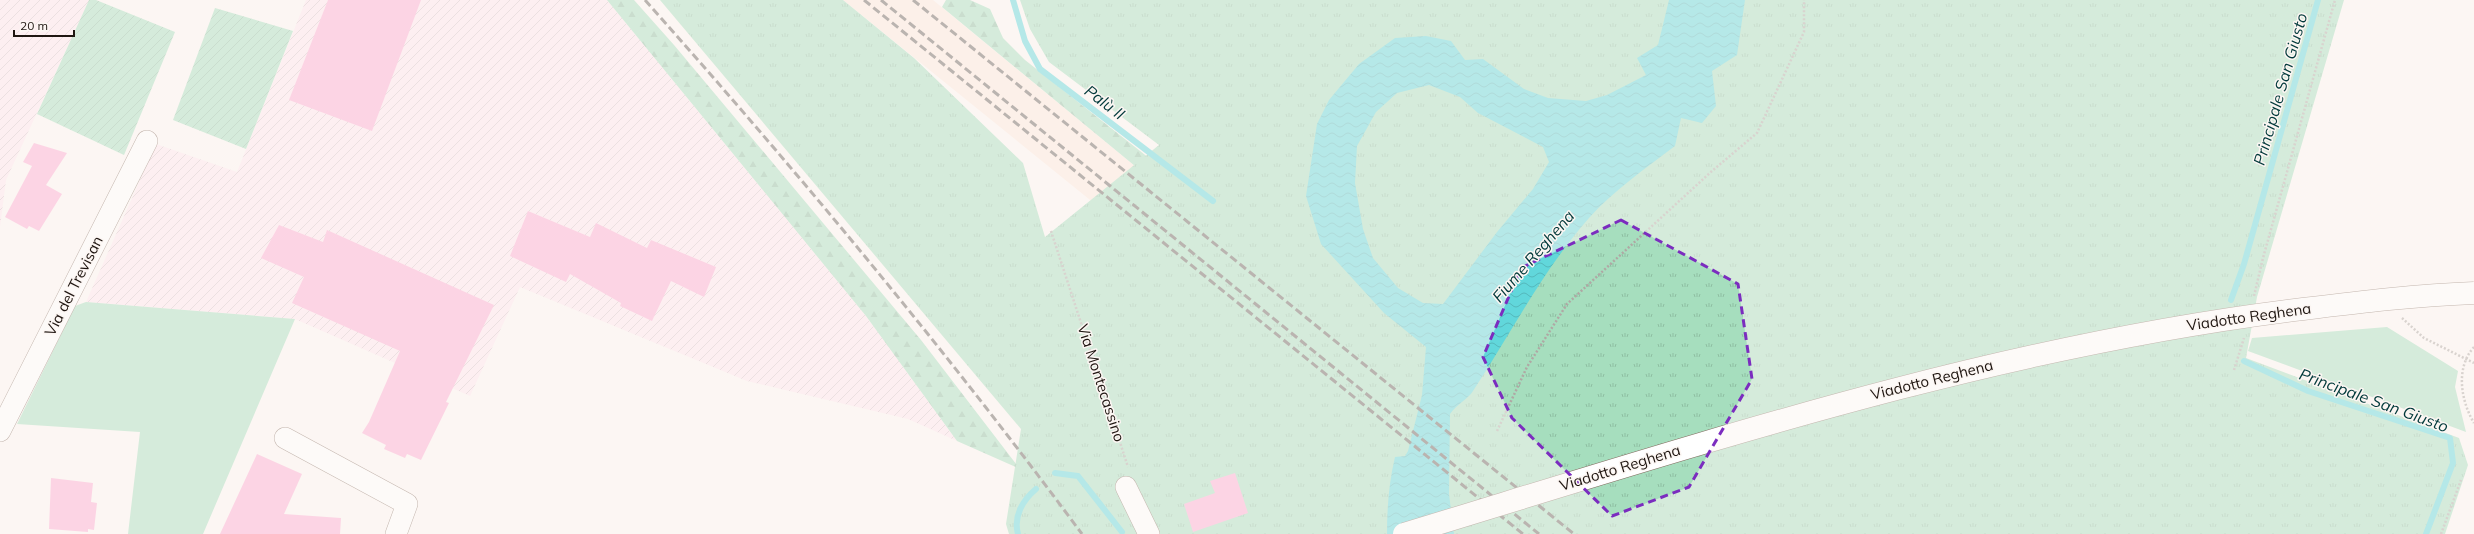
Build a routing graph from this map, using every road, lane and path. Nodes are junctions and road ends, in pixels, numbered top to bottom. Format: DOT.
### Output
graph roads {
  1 [pos="1804,0"];
  2 [pos="2336,0"];
  3 [pos="147,141"];
  4 [pos="1051,231"];
  5 [pos="2474,293"];
  6 [pos="2252,302"];
  7 [pos="2398,314"];
  8 [pos="2246,332"];
  9 [pos="2474,347"];
  10 [pos="2467,360"];
  11 [pos="2474,363"];
  12 [pos="2234,370"];
  13 [pos="2474,423"];
  14 [pos="0,431"];
  15 [pos="1497,431"];
  16 [pos="284,438"];
  17 [pos="1128,479"];
  18 [pos="2461,480"];
  19 [pos="396,534"];
  20 [pos="1149,534"];
  21 [pos="1404,534"];
  22 [pos="2441,534"];
  1 -- 15 [label="path"];
  2 -- 6 [label="path"];
  3 -- 14 [label="street, Via del Trevisan"];
  4 -- 17 [label="path, Via Montecassino"];
  5 -- 21 [label="highway, Viadotto Reghena, bridge"];
  7 -- 10 [label="path"];
  8 -- 12 [label="path"];
  9 -- 10 [label="path"];
  10 -- 11 [label="path"];
  10 -- 13 [label="path"];
  16 -- 19 [label="street"];
  17 -- 20 [label="street"];
  18 -- 22 [label="path"];
}
